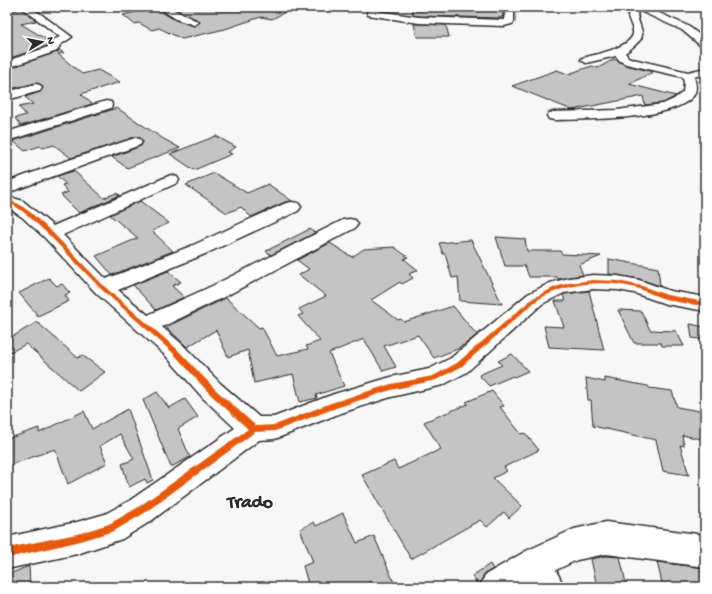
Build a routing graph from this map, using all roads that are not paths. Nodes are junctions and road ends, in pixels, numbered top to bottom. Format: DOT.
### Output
graph roads {
  1 [pos="25,7"];
  2 [pos="162,7"];
  3 [pos="376,7"];
  4 [pos="510,7"];
  5 [pos="638,7"];
  6 [pos="654,14"];
  7 [pos="692,21"];
  8 [pos="194,22"];
  9 [pos="705,44"];
  10 [pos="619,52"];
  11 [pos="586,60"];
  12 [pos="7,65"];
  13 [pos="705,71"];
  14 [pos="688,75"];
  15 [pos="36,88"];
  16 [pos="7,96"];
  17 [pos="106,105"];
  18 [pos="554,116"];
  19 [pos="7,137"];
  20 [pos="135,142"];
  21 [pos="171,180"];
  22 [pos="7,188"];
  23 [pos="7,201"];
  24 [pos="292,207"];
  25 [pos="349,224"];
  26 [pos="51,234"];
  27 [pos="103,288"];
  28 [pos="705,304"];
  29 [pos="147,325"];
  30 [pos="254,429"];
  31 [pos="705,551"];
  32 [pos="7,553"];
  33 [pos="542,574"];
  34 [pos="497,587"];
  1 -- 12 [label="street"];
  2 -- 8 [label="street"];
  3 -- 4 [label="street"];
  5 -- 6 [label="street"];
  5 -- 10 [label="street"];
  6 -- 7 [label="street"];
  6 -- 9 [label="street"];
  10 -- 11 [label="street"];
  10 -- 14 [label="street"];
  13 -- 14 [label="street"];
  14 -- 18 [label="street"];
  15 -- 16 [label="street"];
  17 -- 19 [label="street"];
  20 -- 22 [label="street"];
  21 -- 26 [label="street"];
  23 -- 26 [label="street"];
  24 -- 27 [label="street"];
  25 -- 29 [label="street"];
  26 -- 27 [label="street"];
  27 -- 29 [label="street"];
  28 -- 30 [label="street"];
  29 -- 30 [label="street"];
  30 -- 32 [label="street"];
  31 -- 33 [label="street"];
  33 -- 34 [label="street"];
}
